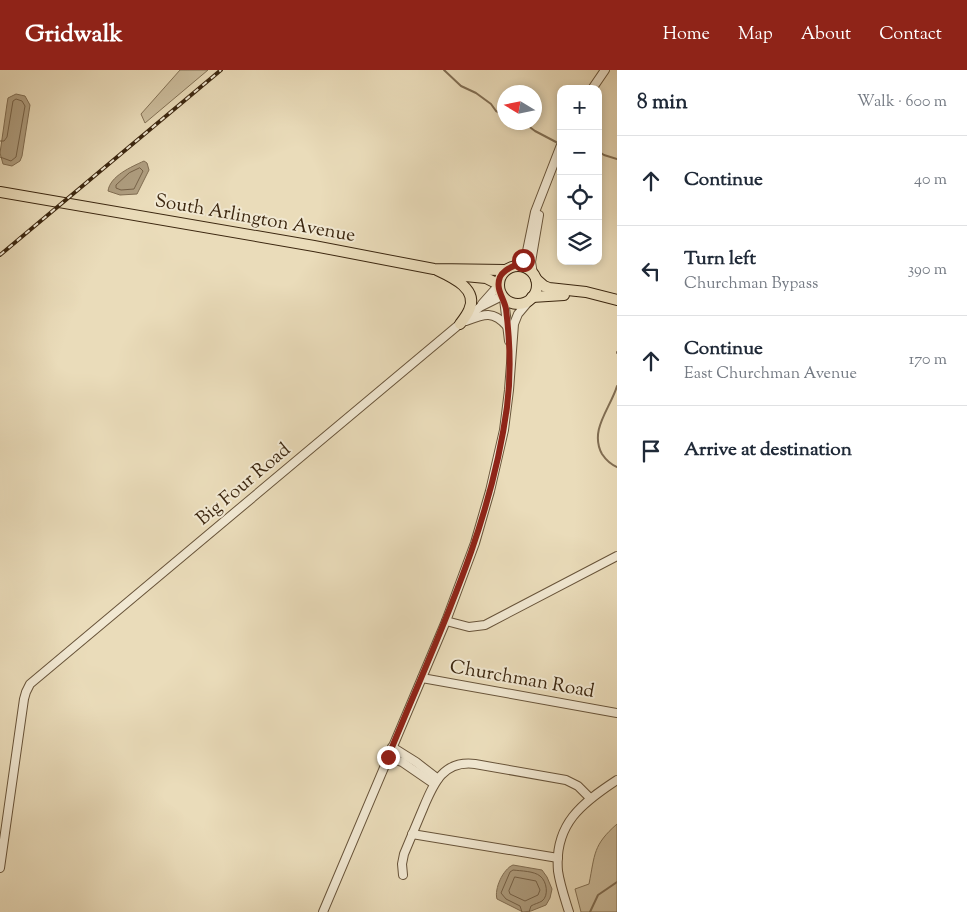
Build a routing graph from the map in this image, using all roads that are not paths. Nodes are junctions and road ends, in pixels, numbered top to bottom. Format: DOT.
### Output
graph roads {
  1 [pos="605,70"];
  2 [pos="595,85"];
  3 [pos="557,156"];
  4 [pos="0,192"];
  5 [pos="541,198"];
  6 [pos="517,266"];
  7 [pos="434,268"];
  8 [pos="505,270"];
  9 [pos="445,274"];
  10 [pos="534,277"];
  11 [pos="498,285"];
  12 [pos="503,297"];
  13 [pos="603,297"];
  14 [pos="530,299"];
  15 [pos="617,300"];
  16 [pos="480,307"];
  17 [pos="460,324"];
  18 [pos="507,326"];
  19 [pos="509,390"];
  20 [pos="617,556"];
  21 [pos="446,621"];
  22 [pos="422,678"];
  23 [pos="617,713"];
  24 [pos="392,747"];
  25 [pos="388,757"];
  26 [pos="617,780"];
  27 [pos="436,781"];
  28 [pos="590,798"];
  29 [pos="412,834"];
  30 [pos="558,858"];
  31 [pos="0,868"];
  32 [pos="403,875"];
  33 [pos="323,912"];
  34 [pos="569,912"];
  1 -- 2 [label="street"];
  3 -- 5 [label="street"];
  4 -- 7 [label="main road, South Arlington Avenue"];
  5 -- 6 [label="street"];
  5 -- 10 [label="street"];
  6 -- 8 [label="main road"];
  6 -- 10 [label="main road"];
  7 -- 8 [label="main road, South Arlington Avenue"];
  7 -- 9 [label="main road"];
  8 -- 11 [label="main road"];
  9 -- 11 [label="main road"];
  9 -- 17 [label="main road"];
  10 -- 13 [label="main road"];
  10 -- 14 [label="main road"];
  11 -- 12 [label="main road"];
  11 -- 16 [label="street, Big Four Road"];
  12 -- 14 [label="main road"];
  12 -- 16 [label="street, Big Four Road"];
  12 -- 18 [label="street"];
  13 -- 14 [label="main road"];
  13 -- 15 [label="main road"];
  14 -- 19 [label="street"];
  16 -- 17 [label="street, Big Four Road"];
  17 -- 18 [label="street"];
  17 -- 31 [label="street, Big Four Road"];
  18 -- 19 [label="street"];
  19 -- 21 [label="street"];
  20 -- 21 [label="street"];
  21 -- 22 [label="street"];
  22 -- 23 [label="street, Churchman Road"];
  22 -- 24 [label="street"];
  24 -- 25 [label="street"];
  24 -- 27 [label="street"];
  25 -- 27 [label="street"];
  25 -- 33 [label="street"];
  26 -- 28 [label="street"];
  27 -- 28 [label="street"];
  27 -- 29 [label="street"];
  28 -- 30 [label="street"];
  29 -- 30 [label="street"];
  29 -- 32 [label="street"];
  30 -- 34 [label="street"];
}
